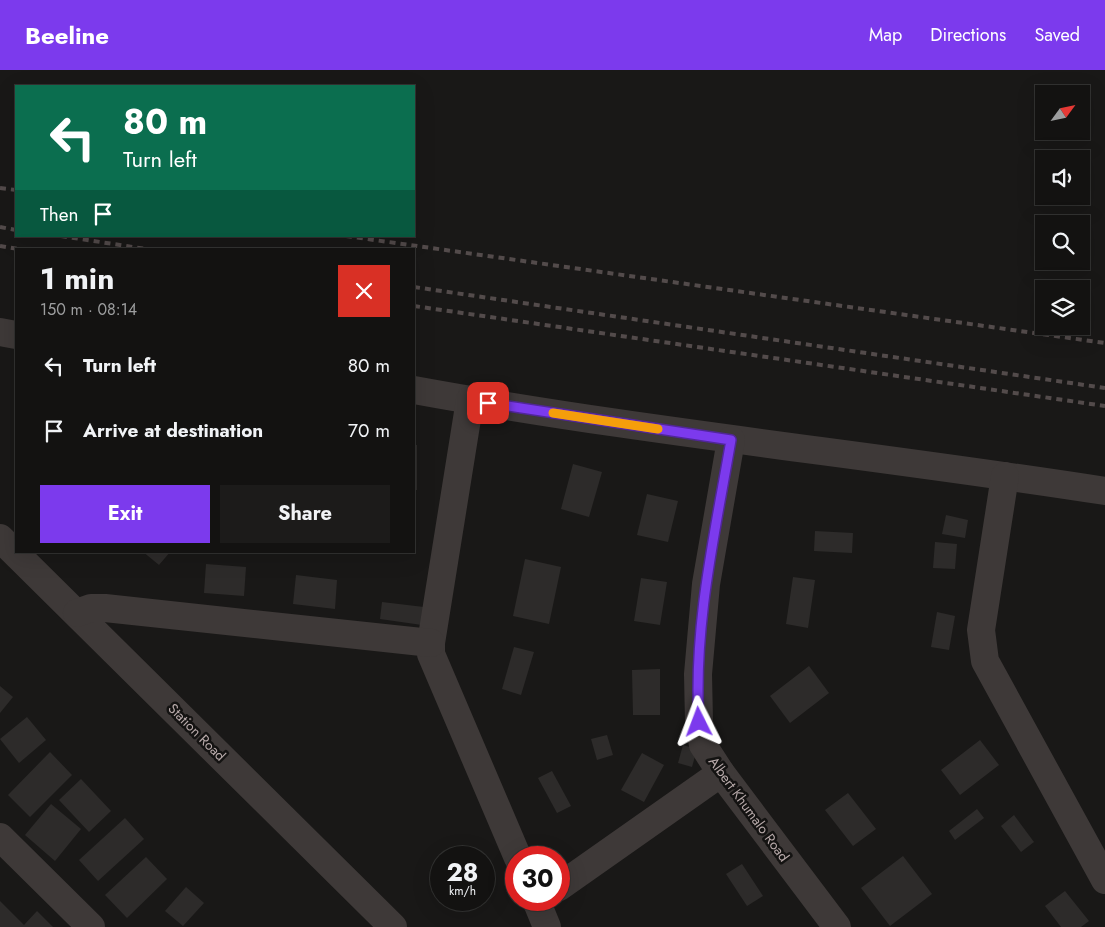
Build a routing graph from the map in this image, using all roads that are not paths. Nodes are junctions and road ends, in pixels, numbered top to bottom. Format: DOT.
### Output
graph roads {
  1 [pos="0,332"];
  2 [pos="15,334"];
  3 [pos="415,390"];
  4 [pos="470,400"];
  5 [pos="731,440"];
  6 [pos="1005,476"];
  7 [pos="1105,491"];
  8 [pos="4,550"];
  9 [pos="77,613"];
  10 [pos="431,643"];
  11 [pos="721,773"];
  12 [pos="0,838"];
  13 [pos="513,846"];
  14 [pos="570,879"];
  15 [pos="1105,880"];
  16 [pos="541,911"];
  17 [pos="91,927"];
  18 [pos="393,927"];
  19 [pos="547,927"];
  20 [pos="837,927"];
  1 -- 2 [label="street"];
  3 -- 4 [label="street"];
  4 -- 5 [label="street"];
  4 -- 10 [label="street"];
  5 -- 6 [label="street"];
  5 -- 11 [label="street, Albert Khumalo Road"];
  6 -- 7 [label="street"];
  6 -- 15 [label="street"];
  8 -- 9 [label="street, Station Road"];
  9 -- 10 [label="street"];
  9 -- 18 [label="street, Station Road"];
  10 -- 13 [label="street"];
  11 -- 14 [label="street"];
  11 -- 20 [label="street, Albert Khumalo Road"];
  12 -- 17 [label="street"];
  16 -- 19 [label="street"];
}
